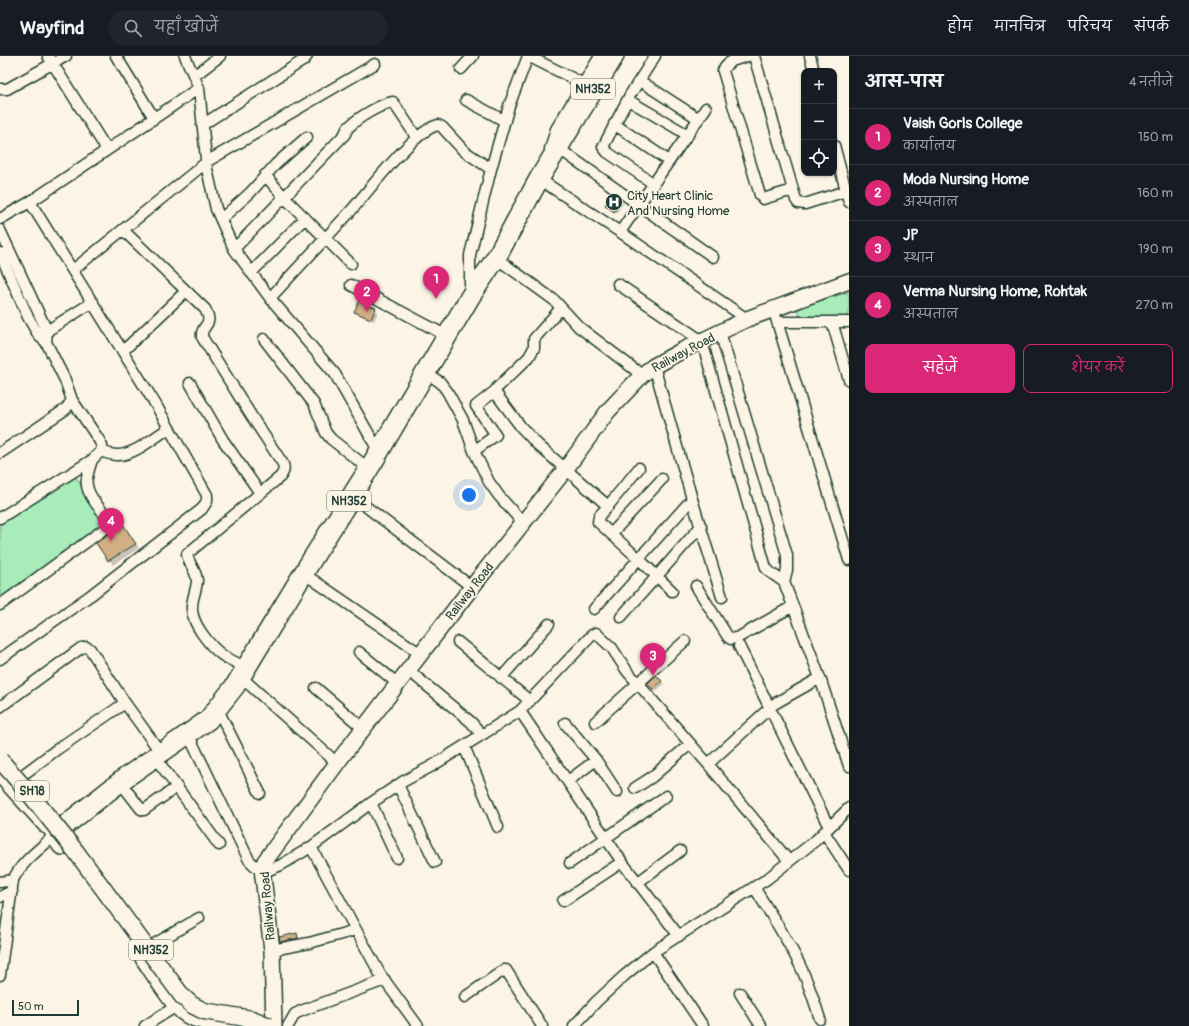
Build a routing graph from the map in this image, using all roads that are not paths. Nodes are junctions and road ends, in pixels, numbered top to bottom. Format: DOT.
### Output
graph roads {
  1 [pos="66,56"];
  2 [pos="116,56"];
  3 [pos="185,56"];
  4 [pos="220,56"];
  5 [pos="307,56"];
  6 [pos="473,56"];
  7 [pos="528,56"];
  8 [pos="600,56"];
  9 [pos="614,56"];
  10 [pos="623,56"];
  11 [pos="655,56"];
  12 [pos="748,56"];
  13 [pos="754,56"];
  14 [pos="810,56"];
  15 [pos="51,60"];
  16 [pos="375,64"];
  17 [pos="813,68"];
  18 [pos="461,69"];
  19 [pos="194,76"];
  20 [pos="640,81"];
  21 [pos="584,84"];
  22 [pos="199,88"];
  23 [pos="0,89"];
  24 [pos="466,100"];
  25 [pos="628,100"];
  26 [pos="706,108"];
  27 [pos="154,118"];
  28 [pos="699,119"];
  29 [pos="505,121"];
  30 [pos="614,124"];
  31 [pos="202,125"];
  32 [pos="688,135"];
  33 [pos="565,136"];
  34 [pos="308,137"];
  35 [pos="417,138"];
  36 [pos="107,150"];
  37 [pos="837,156"];
  38 [pos="208,161"];
  39 [pos="670,161"];
  40 [pos="491,169"];
  41 [pos="543,173"];
  42 [pos="265,175"];
  43 [pos="654,184"];
  44 [pos="793,190"];
  45 [pos="846,191"];
  46 [pos="284,197"];
  47 [pos="30,202"];
  48 [pos="849,202"];
  49 [pos="639,205"];
  50 [pos="305,218"];
  51 [pos="0,219"];
  52 [pos="221,219"];
  53 [pos="0,230"];
  54 [pos="123,230"];
  55 [pos="620,232"];
  56 [pos="325,239"];
  57 [pos="234,249"];
  58 [pos="0,253"];
  59 [pos="713,257"];
  60 [pos="496,258"];
  61 [pos="351,264"];
  62 [pos="73,270"];
  63 [pos="251,273"];
  64 [pos="849,281"];
  65 [pos="618,284"];
  66 [pos="351,285"];
  67 [pos="186,291"];
  68 [pos="470,297"];
  69 [pos="270,298"];
  70 [pos="93,302"];
  71 [pos="562,308"];
  72 [pos="775,315"];
  73 [pos="747,319"];
  74 [pos="832,322"];
  75 [pos="849,322"];
  76 [pos="720,332"];
  77 [pos="447,336"];
  78 [pos="44,337"];
  79 [pos="264,339"];
  80 [pos="702,341"];
  81 [pos="123,351"];
  82 [pos="654,366"];
  83 [pos="426,373"];
  84 [pos="642,375"];
  85 [pos="849,380"];
  86 [pos="190,383"];
  87 [pos="495,391"];
  88 [pos="72,400"];
  89 [pos="169,428"];
  90 [pos="474,451"];
  91 [pos="101,452"];
  92 [pos="379,452"];
  93 [pos="0,453"];
  94 [pos="92,460"];
  95 [pos="640,468"];
  96 [pos="369,469"];
  97 [pos="565,470"];
  98 [pos="662,479"];
  99 [pos="260,493"];
  100 [pos="352,496"];
  101 [pos="692,499"];
  102 [pos="608,506"];
  103 [pos="0,518"];
  104 [pos="523,523"];
  105 [pos="701,526"];
  106 [pos="611,534"];
  107 [pos="639,559"];
  108 [pos="849,560"];
  109 [pos="303,573"];
  110 [pos="657,576"];
  111 [pos="784,582"];
  112 [pos="696,586"];
  113 [pos="472,587"];
  114 [pos="672,591"];
  115 [pos="722,598"];
  116 [pos="0,605"];
  117 [pos="793,606"];
  118 [pos="594,609"];
  119 [pos="621,617"];
  120 [pos="549,624"];
  121 [pos="685,641"];
  122 [pos="458,642"];
  123 [pos="739,646"];
  124 [pos="359,652"];
  125 [pos="421,654"];
  126 [pos="0,659"];
  127 [pos="408,670"];
  128 [pos="243,672"];
  129 [pos="502,678"];
  130 [pos="820,678"];
  131 [pos="398,684"];
  132 [pos="637,684"];
  133 [pos="316,688"];
  134 [pos="530,702"];
  135 [pos="125,703"];
  136 [pos="0,707"];
  137 [pos="217,708"];
  138 [pos="769,708"];
  139 [pos="520,711"];
  140 [pos="595,722"];
  141 [pos="565,723"];
  142 [pos="364,729"];
  143 [pos="188,734"];
  144 [pos="482,735"];
  145 [pos="690,744"];
  146 [pos="464,746"];
  147 [pos="158,755"];
  148 [pos="0,756"];
  149 [pos="0,760"];
  150 [pos="596,760"];
  151 [pos="337,764"];
  152 [pos="708,764"];
  153 [pos="849,766"];
  154 [pos="0,774"];
  155 [pos="20,777"];
  156 [pos="568,781"];
  157 [pos="120,782"];
  158 [pos="398,785"];
  159 [pos="177,787"];
  160 [pos="635,788"];
  161 [pos="617,792"];
  162 [pos="260,793"];
  163 [pos="666,796"];
  164 [pos="371,803"];
  165 [pos="849,808"];
  166 [pos="498,827"];
  167 [pos="826,830"];
  168 [pos="59,831"];
  169 [pos="606,839"];
  170 [pos="219,845"];
  171 [pos="311,847"];
  172 [pos="680,851"];
  173 [pos="397,858"];
  174 [pos="789,861"];
  175 [pos="436,862"];
  176 [pos="622,862"];
  177 [pos="570,863"];
  178 [pos="262,869"];
  179 [pos="849,870"];
  180 [pos="14,880"];
  181 [pos="0,882"];
  182 [pos="638,882"];
  183 [pos="754,887"];
  184 [pos="12,891"];
  185 [pos="0,897"];
  186 [pos="563,901"];
  187 [pos="199,918"];
  188 [pos="356,930"];
  189 [pos="679,936"];
  190 [pos="149,947"];
  191 [pos="272,950"];
  192 [pos="654,952"];
  193 [pos="0,975"];
  194 [pos="385,980"];
  195 [pos="740,993"];
  196 [pos="465,997"];
  197 [pos="178,1005"];
  198 [pos="203,1018"];
  199 [pos="820,1019"];
  200 [pos="145,1026"];
  201 [pos="248,1026"];
  202 [pos="271,1026"];
  203 [pos="288,1026"];
  204 [pos="418,1026"];
  205 [pos="542,1026"];
  206 [pos="574,1026"];
  207 [pos="703,1026"];
  208 [pos="761,1026"];
  1 -- 15 [label="street"];
  2 -- 27 [label="street"];
  3 -- 19 [label="street"];
  4 -- 19 [label="street"];
  5 -- 31 [label="street"];
  6 -- 18 [label="street"];
  7 -- 21 [label="street"];
  7 -- 29 [label="street"];
  8 -- 21 [label="street"];
  9 -- 33 [label="highway, NH352"];
  10 -- 33 [label="street"];
  11 -- 20 [label="street"];
  12 -- 44 [label="street"];
  13 -- 44 [label="street"];
  14 -- 17 [label="street"];
  15 -- 23 [label="street"];
  15 -- 36 [label="street"];
  16 -- 38 [label="street"];
  19 -- 22 [label="street"];
  20 -- 25 [label="street"];
  20 -- 28 [label="street"];
  21 -- 41 [label="street"];
  22 -- 27 [label="street"];
  22 -- 31 [label="street"];
  24 -- 29 [label="street"];
  25 -- 30 [label="street"];
  25 -- 32 [label="street"];
  26 -- 28 [label="street"];
  27 -- 36 [label="street"];
  28 -- 32 [label="street"];
  29 -- 40 [label="street"];
  30 -- 39 [label="street"];
  30 -- 43 [label="street"];
  31 -- 38 [label="street"];
  32 -- 39 [label="street"];
  33 -- 41 [label="highway, NH352"];
  33 -- 49 [label="street"];
  34 -- 42 [label="street"];
  35 -- 40 [label="street"];
  35 -- 46 [label="street"];
  35 -- 56 [label="street"];
  36 -- 47 [label="street"];
  37 -- 45 [label="street"];
  38 -- 52 [label="street"];
  38 -- 54 [label="street"];
  39 -- 43 [label="street"];
  40 -- 68 [label="street"];
  41 -- 55 [label="street"];
  41 -- 60 [label="highway, NH352"];
  42 -- 46 [label="street"];
  42 -- 52 [label="street"];
  43 -- 49 [label="street"];
  44 -- 45 [label="street"];
  45 -- 48 [label="street"];
  46 -- 50 [label="street"];
  46 -- 57 [label="street"];
  47 -- 51 [label="street"];
  47 -- 62 [label="street"];
  49 -- 55 [label="street"];
  49 -- 59 [label="street"];
  50 -- 56 [label="street"];
  50 -- 63 [label="street"];
  52 -- 57 [label="street"];
  53 -- 78 [label="street"];
  54 -- 62 [label="street"];
  54 -- 67 [label="street"];
  55 -- 73 [label="street"];
  56 -- 61 [label="street"];
  56 -- 69 [label="street"];
  57 -- 63 [label="street"];
  58 -- 78 [label="street"];
  60 -- 68 [label="highway, NH352"];
  60 -- 71 [label="street"];
  62 -- 70 [label="street"];
  63 -- 69 [label="street"];
  64 -- 72 [label="street, Railway Road"];
  65 -- 80 [label="street"];
  66 -- 77 [label="street"];
  67 -- 81 [label="street"];
  67 -- 99 [label="street"];
  68 -- 77 [label="highway, NH352"];
  69 -- 92 [label="street"];
  70 -- 78 [label="street"];
  70 -- 81 [label="street"];
  71 -- 84 [label="street"];
  71 -- 87 [label="street"];
  72 -- 73 [label="street, Railway Road"];
  72 -- 74 [label="street"];
  72 -- 108 [label="street"];
  73 -- 76 [label="street, Railway Road"];
  74 -- 75 [label="street"];
  74 -- 85 [label="street"];
  76 -- 80 [label="street, Railway Road"];
  76 -- 111 [label="street"];
  77 -- 83 [label="highway, NH352"];
  78 -- 88 [label="street"];
  79 -- 96 [label="street"];
  80 -- 82 [label="street, Railway Road"];
  80 -- 111 [label="street"];
  81 -- 89 [label="street"];
  82 -- 84 [label="street, Railway Road"];
  82 -- 101 [label="street"];
  83 -- 90 [label="street"];
  83 -- 92 [label="highway, NH352"];
  84 -- 97 [label="street, Railway Road"];
  86 -- 99 [label="street"];
  87 -- 90 [label="street"];
  87 -- 97 [label="street"];
  88 -- 91 [label="street"];
  88 -- 93 [label="street"];
  89 -- 91 [label="street"];
  89 -- 126 [label="street"];
  90 -- 104 [label="street"];
  91 -- 94 [label="street"];
  92 -- 96 [label="highway, NH352"];
  94 -- 103 [label="street"];
  94 -- 116 [label="street"];
  95 -- 102 [label="street"];
  96 -- 100 [label="highway, NH352"];
  97 -- 102 [label="street"];
  97 -- 104 [label="street, Railway Road"];
  98 -- 106 [label="street"];
  99 -- 128 [label="street"];
  100 -- 109 [label="highway, NH352"];
  100 -- 113 [label="street"];
  101 -- 105 [label="street"];
  101 -- 107 [label="street"];
  102 -- 106 [label="street"];
  104 -- 113 [label="street, Railway Road"];
  105 -- 110 [label="street"];
  105 -- 115 [label="street"];
  106 -- 107 [label="street"];
  107 -- 110 [label="street"];
  107 -- 118 [label="street"];
  109 -- 125 [label="street"];
  109 -- 128 [label="highway, NH352"];
  110 -- 114 [label="street"];
  110 -- 119 [label="street"];
  111 -- 117 [label="street"];
  112 -- 117 [label="street"];
  113 -- 125 [label="street, Railway Road"];
  117 -- 130 [label="street"];
  120 -- 129 [label="street"];
  121 -- 132 [label="street"];
  122 -- 129 [label="street"];
  123 -- 138 [label="street"];
  124 -- 131 [label="street"];
  125 -- 127 [label="street, Railway Road"];
  127 -- 131 [label="street, Railway Road"];
  127 -- 144 [label="street"];
  128 -- 137 [label="highway, NH352"];
  128 -- 151 [label="street"];
  129 -- 134 [label="street"];
  130 -- 138 [label="street"];
  130 -- 153 [label="street"];
  131 -- 142 [label="street, Railway Road"];
  132 -- 134 [label="street"];
  132 -- 140 [label="street"];
  132 -- 145 [label="street"];
  133 -- 142 [label="street"];
  134 -- 139 [label="street"];
  135 -- 136 [label="street"];
  135 -- 147 [label="street"];
  135 -- 155 [label="street"];
  137 -- 143 [label="highway, NH352"];
  137 -- 162 [label="street"];
  138 -- 152 [label="street"];
  138 -- 167 [label="street"];
  139 -- 144 [label="street"];
  139 -- 156 [label="street"];
  141 -- 150 [label="street"];
  142 -- 151 [label="street, Railway Road"];
  143 -- 147 [label="highway, NH352"];
  143 -- 178 [label="street"];
  144 -- 146 [label="street"];
  145 -- 152 [label="street"];
  145 -- 160 [label="street"];
  146 -- 158 [label="street"];
  146 -- 166 [label="street"];
  147 -- 157 [label="highway, NH352"];
  147 -- 159 [label="street"];
  148 -- 155 [label="main road, SH18"];
  149 -- 202 [label="main road, bridge"];
  150 -- 156 [label="street"];
  150 -- 161 [label="street"];
  151 -- 178 [label="street, Railway Road"];
  152 -- 174 [label="street"];
  154 -- 168 [label="main road, SH18"];
  155 -- 168 [label="main road, SH18"];
  156 -- 169 [label="street"];
  157 -- 159 [label="street"];
  157 -- 168 [label="highway, NH352"];
  158 -- 164 [label="street"];
  158 -- 175 [label="street"];
  159 -- 170 [label="street"];
  163 -- 169 [label="street"];
  164 -- 171 [label="street"];
  164 -- 173 [label="street"];
  165 -- 167 [label="street"];
  167 -- 174 [label="street"];
  167 -- 179 [label="street"];
  168 -- 180 [label="street"];
  168 -- 190 [label="highway, NH352"];
  168 -- 197 [label="highway, NH352"];
  169 -- 176 [label="street"];
  169 -- 177 [label="street"];
  171 -- 178 [label="street"];
  171 -- 188 [label="street"];
  172 -- 182 [label="street"];
  174 -- 183 [label="street"];
  176 -- 182 [label="street"];
  176 -- 186 [label="street"];
  178 -- 191 [label="street, Railway Road"];
  180 -- 181 [label="street"];
  180 -- 184 [label="street"];
  182 -- 189 [label="street"];
  183 -- 189 [label="street"];
  183 -- 199 [label="street"];
  184 -- 185 [label="street"];
  184 -- 193 [label="street"];
  187 -- 190 [label="street"];
  188 -- 191 [label="street"];
  188 -- 194 [label="street"];
  189 -- 192 [label="street"];
  190 -- 198 [label="highway, NH352"];
  191 -- 202 [label="street, Railway Road"];
  192 -- 206 [label="street"];
  192 -- 207 [label="street"];
  194 -- 203 [label="street"];
  194 -- 204 [label="street"];
  195 -- 208 [label="street"];
  196 -- 205 [label="street"];
  197 -- 198 [label="highway, NH352"];
  197 -- 200 [label="street"];
  198 -- 201 [label="highway, NH352"];
  198 -- 202 [label="highway, NH352"];
}
